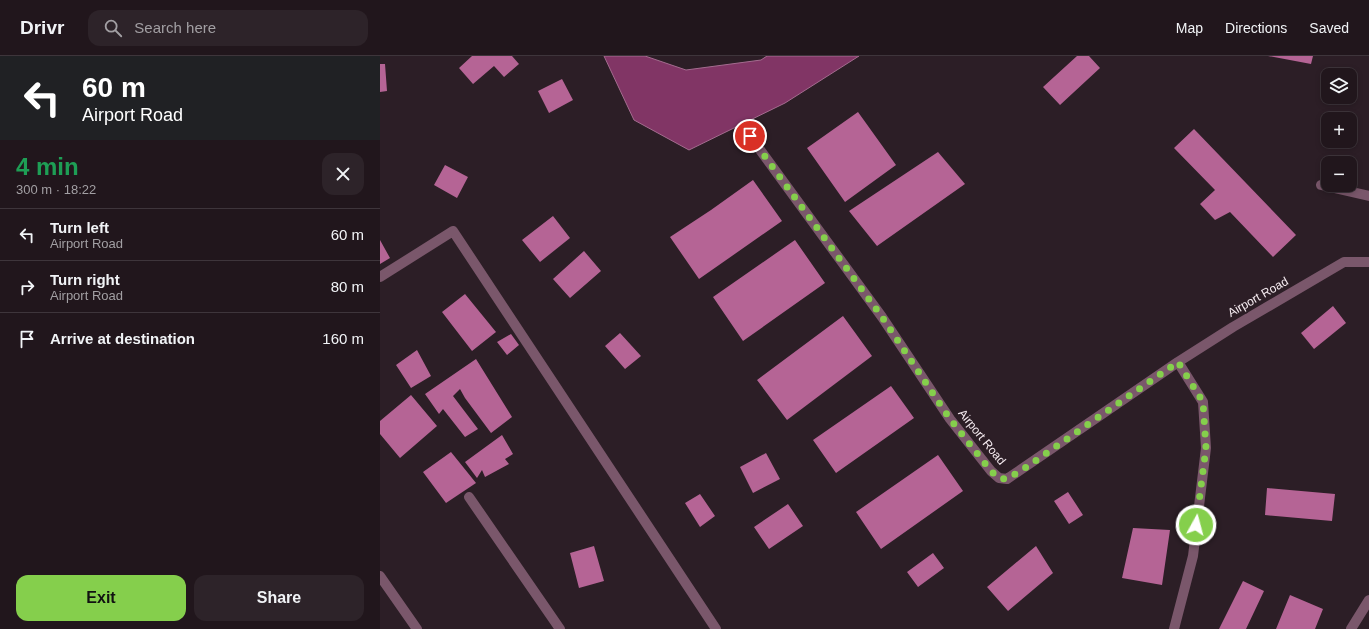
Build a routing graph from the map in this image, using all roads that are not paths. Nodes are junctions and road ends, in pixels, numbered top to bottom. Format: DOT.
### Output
graph roads {
  1 [pos="750,136"];
  2 [pos="1352,192"];
  3 [pos="1369,196"];
  4 [pos="1369,262"];
  5 [pos="380,277"];
  6 [pos="1178,362"];
  7 [pos="469,497"];
  8 [pos="380,576"];
  9 [pos="1369,600"];
  10 [pos="417,629"];
  11 [pos="560,629"];
  12 [pos="716,629"];
  13 [pos="1174,629"];
  14 [pos="1351,629"];
  1 -- 6 [label="street, Airport Road"];
  2 -- 3 [label="street"];
  4 -- 6 [label="street, Airport Road"];
  5 -- 12 [label="street"];
  6 -- 13 [label="street"];
  7 -- 11 [label="street"];
  8 -- 10 [label="street"];
  9 -- 14 [label="street"];
}
